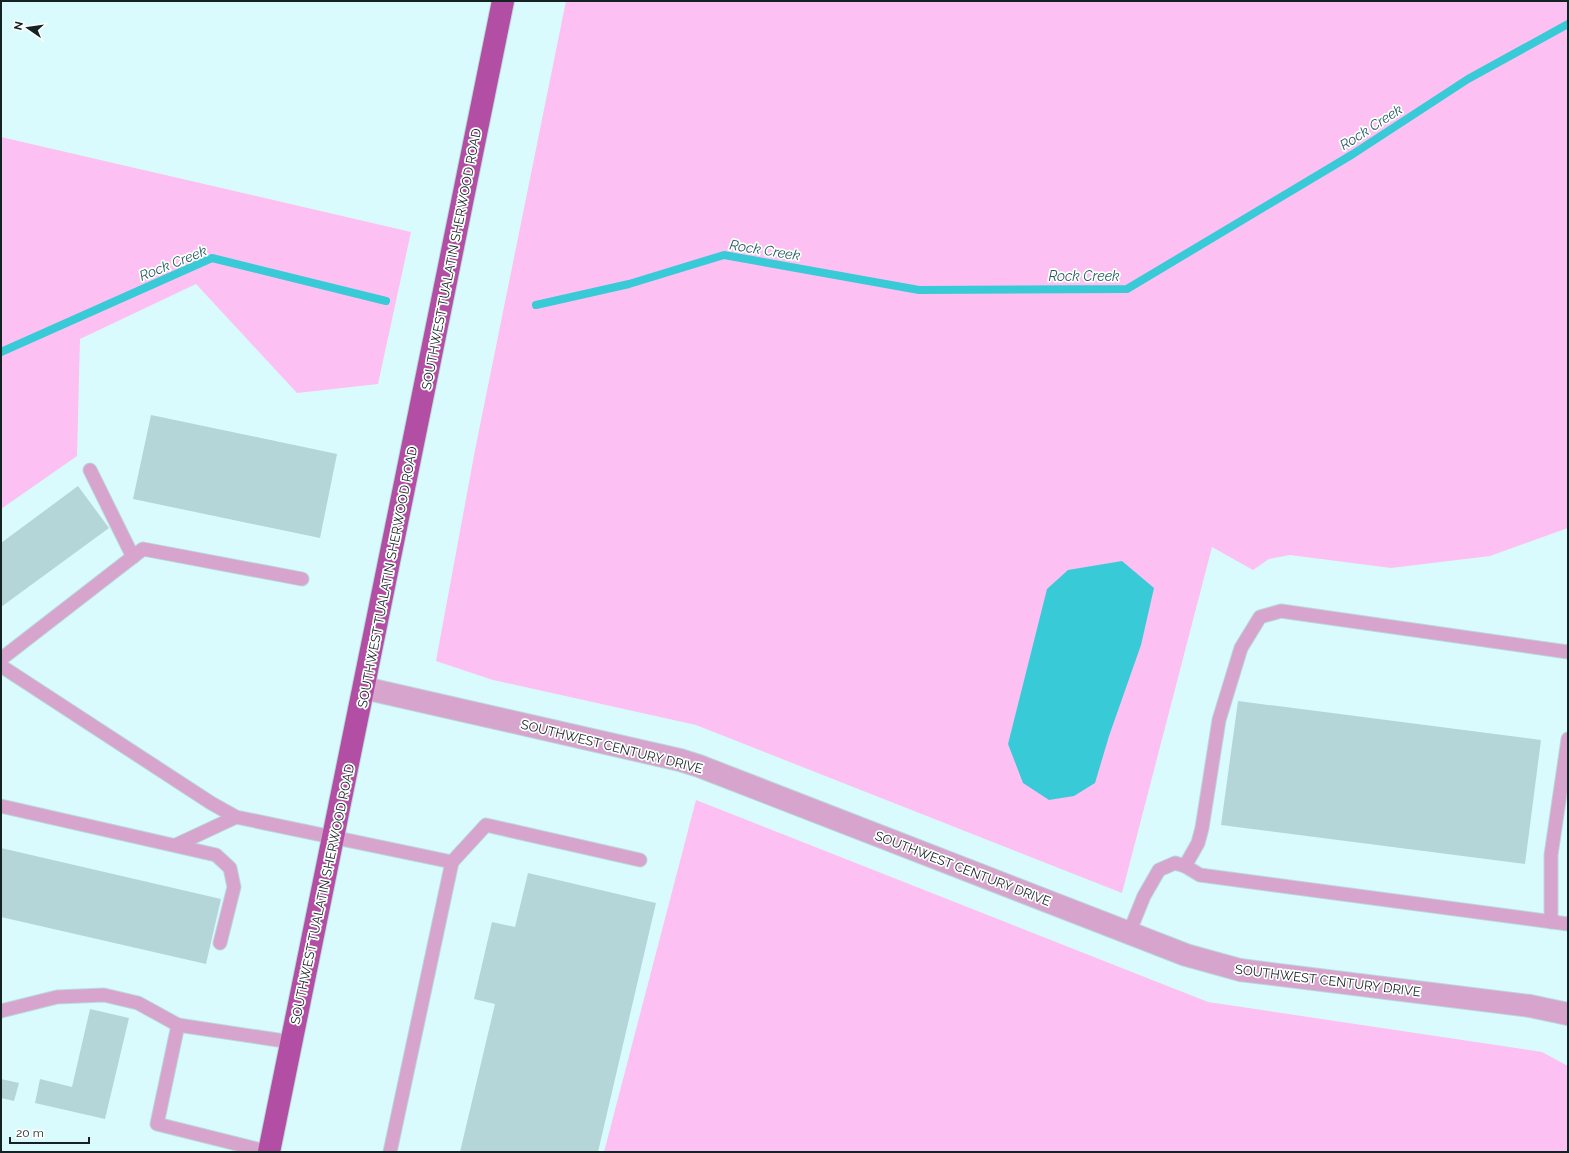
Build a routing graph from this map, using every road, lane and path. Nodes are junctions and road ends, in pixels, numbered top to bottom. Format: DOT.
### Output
graph roads {
  1 [pos="503,1"];
  2 [pos="90,470"];
  3 [pos="133,557"];
  4 [pos="302,580"];
  5 [pos="1568,652"];
  6 [pos="1,659"];
  7 [pos="1,666"];
  8 [pos="364,688"];
  9 [pos="1568,739"];
  10 [pos="1,806"];
  11 [pos="236,817"];
  12 [pos="334,836"];
  13 [pos="176,845"];
  14 [pos="640,860"];
  15 [pos="452,862"];
  16 [pos="1185,866"];
  17 [pos="1551,922"];
  18 [pos="1568,924"];
  19 [pos="1129,932"];
  20 [pos="220,943"];
  21 [pos="1,1011"];
  22 [pos="1568,1014"];
  23 [pos="178,1024"];
  24 [pos="291,1042"];
  25 [pos="269,1152"];
  26 [pos="390,1152"];
  1 -- 8 [label="highway, SOUTHWEST TUALATIN SHERWOOD ROAD"];
  2 -- 3 [label="lane"];
  3 -- 4 [label="lane"];
  3 -- 6 [label="lane"];
  5 -- 16 [label="lane"];
  7 -- 11 [label="lane"];
  8 -- 12 [label="highway, SOUTHWEST TUALATIN SHERWOOD ROAD"];
  8 -- 19 [label="street, SOUTHWEST CENTURY DRIVE"];
  9 -- 17 [label="lane"];
  10 -- 13 [label="lane"];
  11 -- 12 [label="lane"];
  11 -- 13 [label="lane"];
  12 -- 15 [label="lane"];
  12 -- 24 [label="highway, SOUTHWEST TUALATIN SHERWOOD ROAD"];
  13 -- 20 [label="lane"];
  14 -- 15 [label="lane"];
  15 -- 26 [label="lane"];
  16 -- 17 [label="lane"];
  16 -- 19 [label="lane"];
  17 -- 18 [label="lane"];
  19 -- 22 [label="street, SOUTHWEST CENTURY DRIVE"];
  21 -- 23 [label="lane"];
  23 -- 24 [label="lane"];
  23 -- 25 [label="lane"];
  24 -- 25 [label="highway, SOUTHWEST TUALATIN SHERWOOD ROAD"];
}
